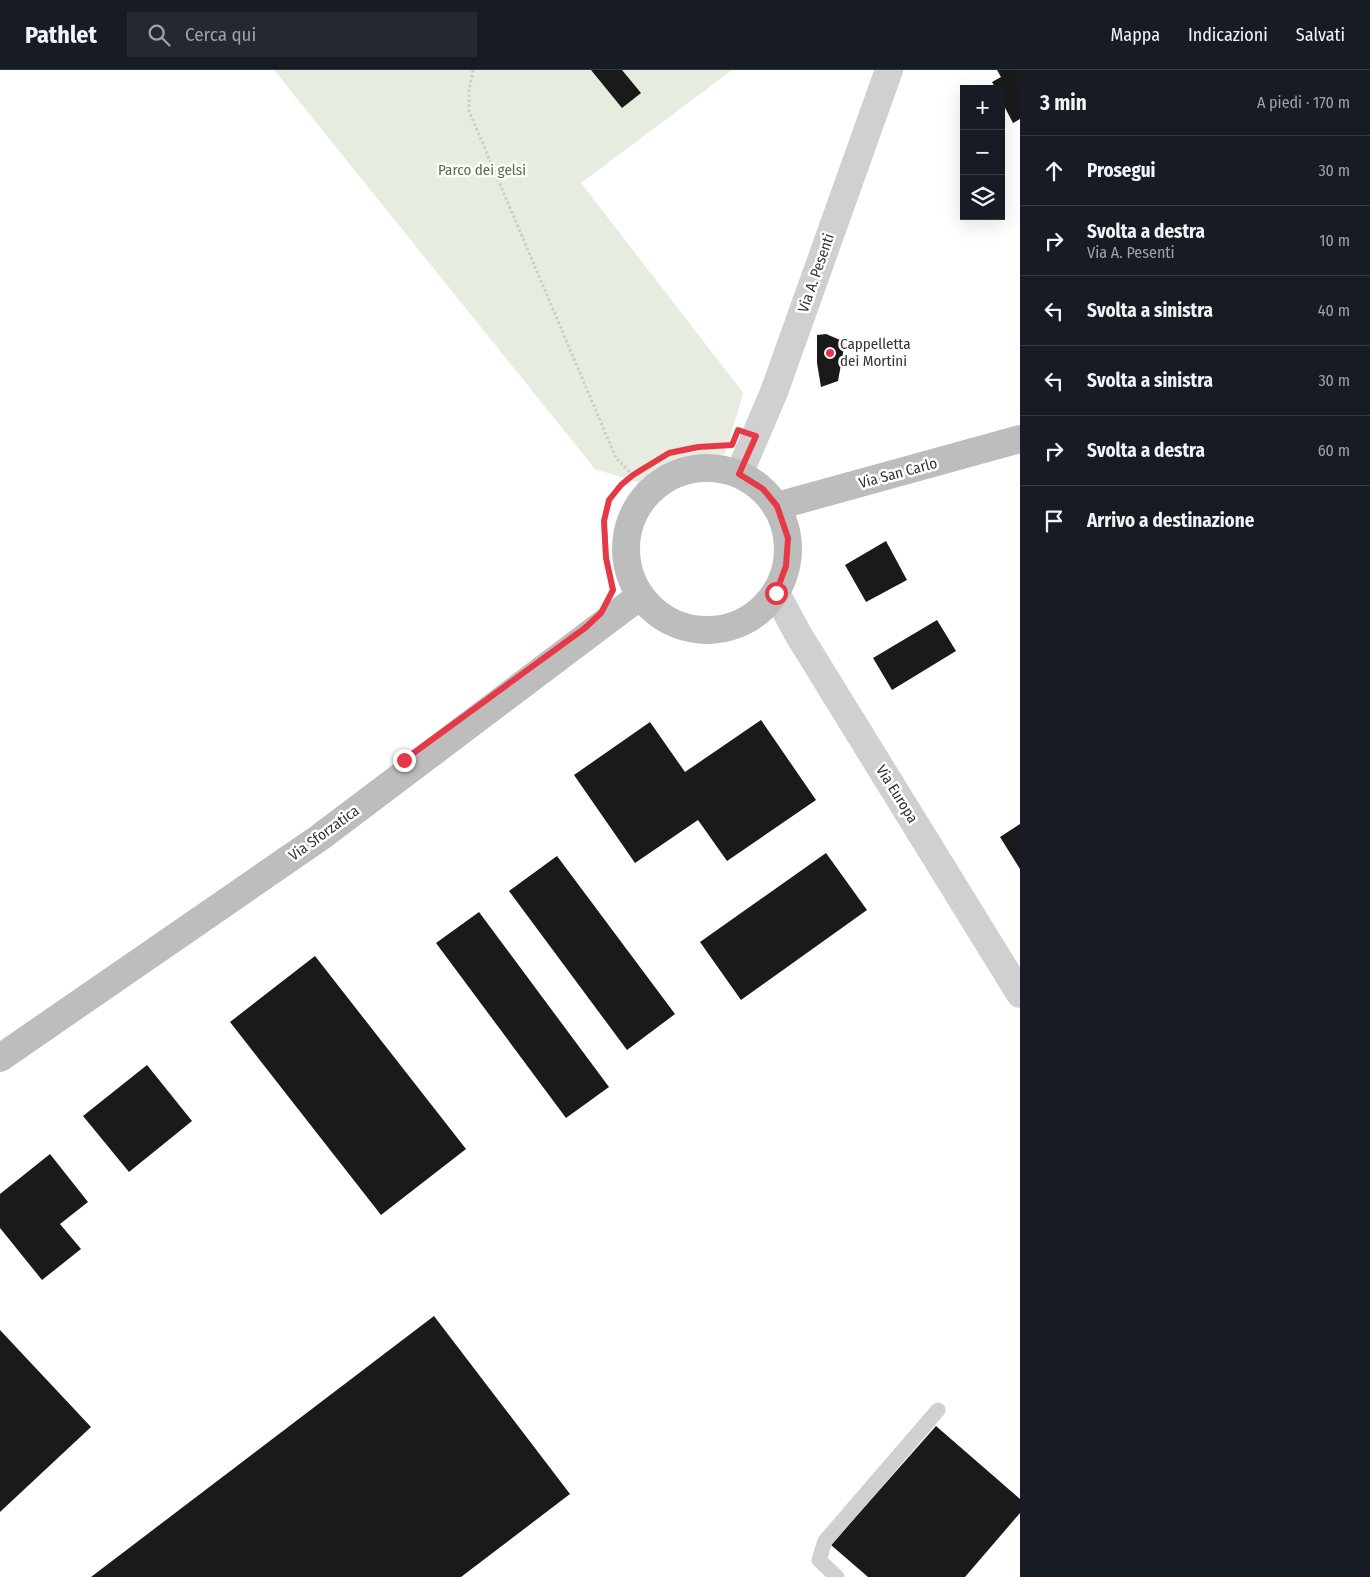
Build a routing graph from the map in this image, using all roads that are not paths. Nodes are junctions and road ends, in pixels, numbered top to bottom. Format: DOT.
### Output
graph roads {
  1 [pos="889,70"];
  2 [pos="1020,439"];
  3 [pos="739,474"];
  4 [pos="777,506"];
  5 [pos="776,593"];
  6 [pos="640,596"];
  7 [pos="1020,994"];
  8 [pos="0,1058"];
  9 [pos="938,1410"];
  10 [pos="837,1577"];
  1 -- 3 [label="street, Via A. Pesenti"];
  2 -- 4 [label="street, Via San Carlo"];
  3 -- 4 [label="street"];
  3 -- 6 [label="street"];
  4 -- 5 [label="street"];
  5 -- 6 [label="street"];
  5 -- 7 [label="street, Via Europa"];
  6 -- 8 [label="street, Via Sforzatica"];
  9 -- 10 [label="lane"];
}
